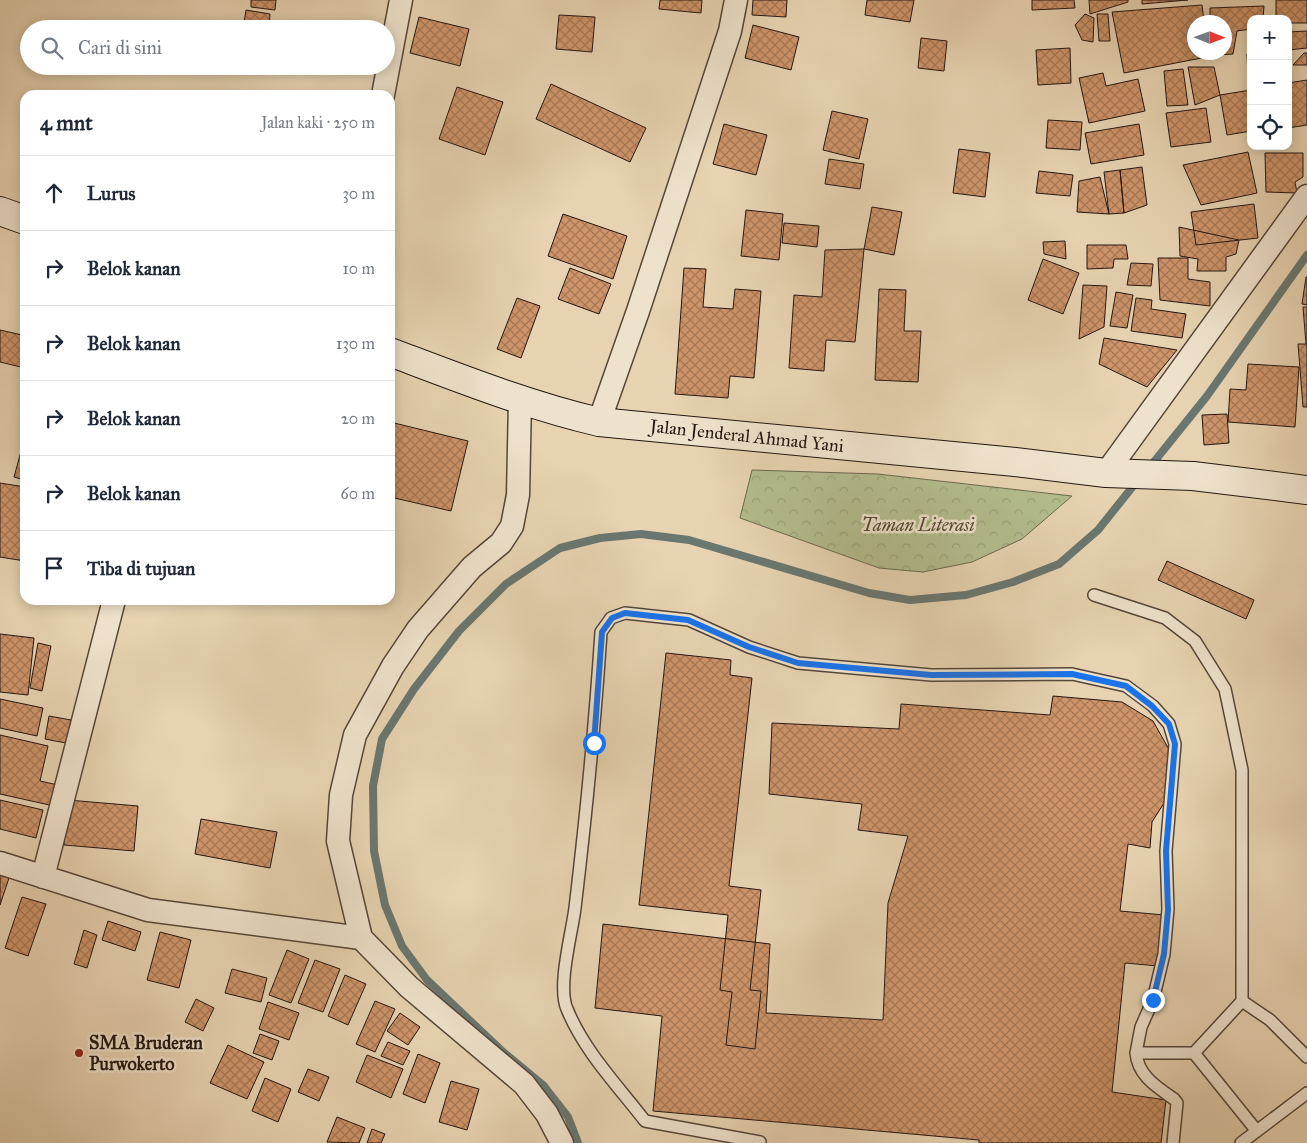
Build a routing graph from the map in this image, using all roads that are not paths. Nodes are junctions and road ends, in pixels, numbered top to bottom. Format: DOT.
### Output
graph roads {
  1 [pos="401,0"];
  2 [pos="736,0"];
  3 [pos="395,32"];
  4 [pos="387,75"];
  5 [pos="384,90"];
  6 [pos="1307,196"];
  7 [pos="0,211"];
  8 [pos="20,218"];
  9 [pos="395,354"];
  10 [pos="520,400"];
  11 [pos="599,422"];
  12 [pos="1110,474"];
  13 [pos="1307,490"];
  14 [pos="1094,595"];
  15 [pos="113,605"];
  16 [pos="0,863"];
  17 [pos="43,876"];
  18 [pos="360,938"];
  19 [pos="1242,1001"];
  20 [pos="1194,1053"];
  21 [pos="1136,1054"];
  22 [pos="1307,1057"];
  23 [pos="1307,1093"];
  24 [pos="1256,1130"];
  25 [pos="760,1142"];
  26 [pos="562,1143"];
  27 [pos="1173,1143"];
  28 [pos="1241,1143"];
  1 -- 3 [label="street"];
  2 -- 11 [label="street"];
  4 -- 5 [label="street"];
  6 -- 12 [label="street"];
  7 -- 8 [label="main road"];
  9 -- 10 [label="main road, Jalan Jenderal Ahmad Yani"];
  10 -- 11 [label="main road, Jalan Jenderal Ahmad Yani"];
  10 -- 18 [label="street"];
  11 -- 12 [label="main road, Jalan Jenderal Ahmad Yani"];
  12 -- 13 [label="main road, Jalan Jenderal Ahmad Yani"];
  14 -- 19 [label="lane"];
  15 -- 17 [label="street"];
  16 -- 17 [label="street"];
  17 -- 18 [label="street"];
  18 -- 26 [label="street"];
  19 -- 20 [label="lane"];
  19 -- 22 [label="lane"];
  20 -- 21 [label="lane"];
  20 -- 24 [label="lane"];
  21 -- 25 [label="lane"];
  21 -- 27 [label="lane"];
  23 -- 24 [label="lane"];
  24 -- 28 [label="lane"];
}
